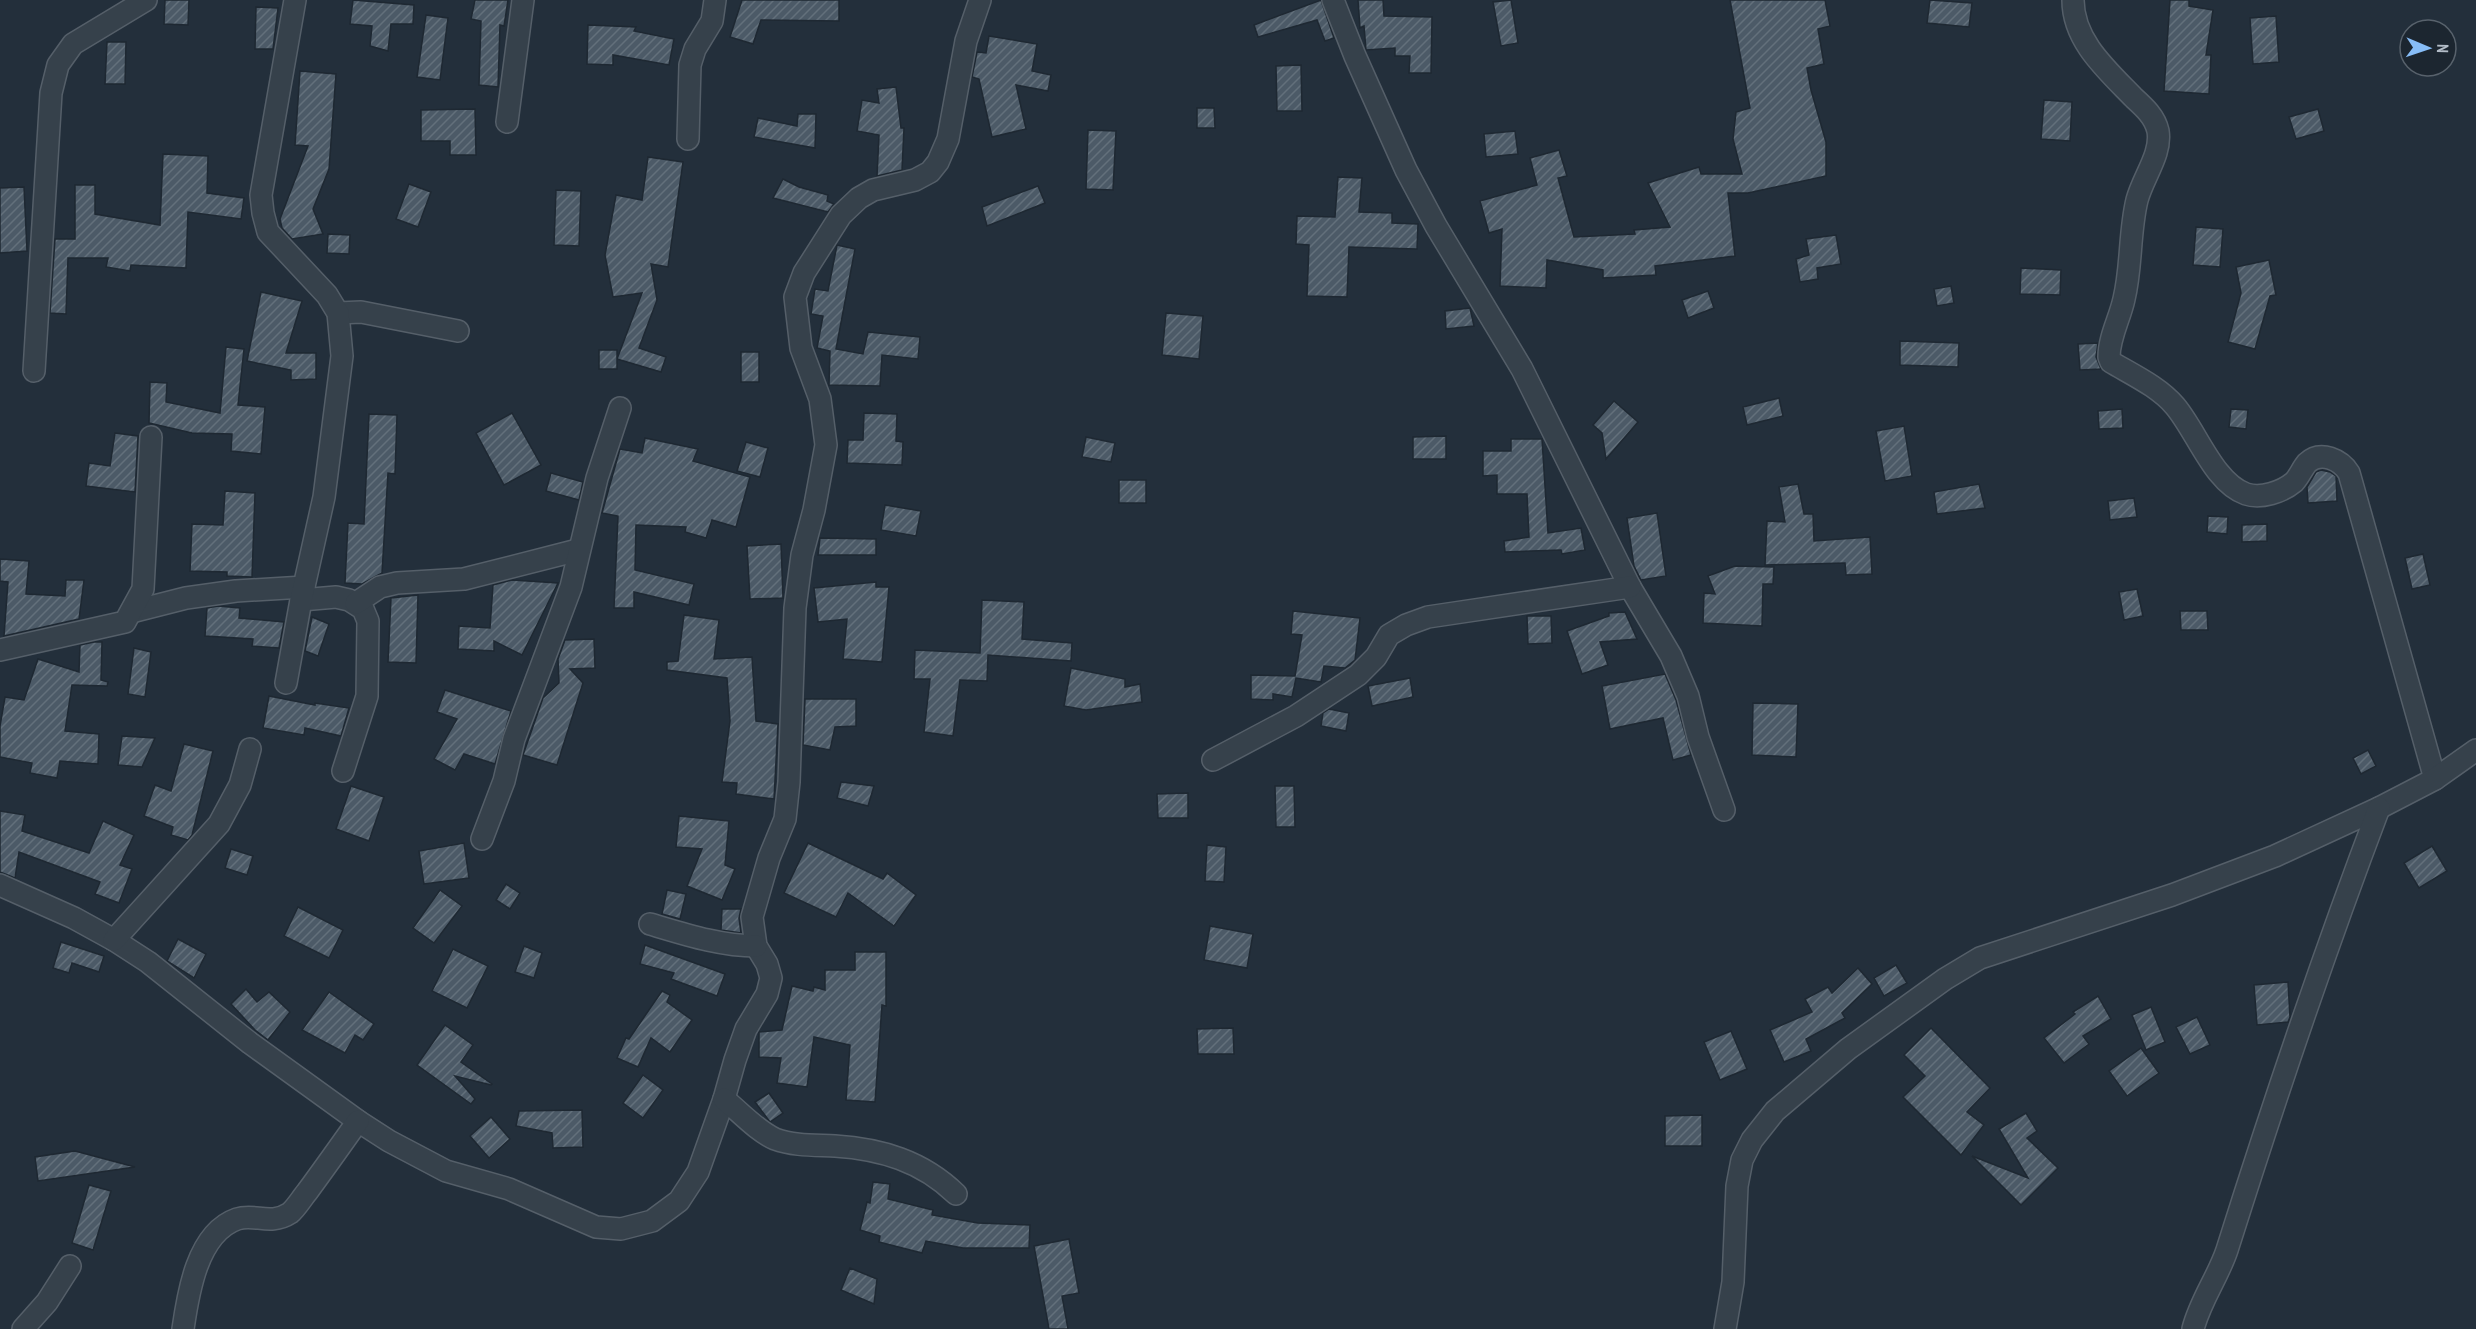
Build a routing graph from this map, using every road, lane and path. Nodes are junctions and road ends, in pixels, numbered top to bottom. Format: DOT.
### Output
graph roads {
  1 [pos="146,0"];
  2 [pos="294,0"];
  3 [pos="523,0"];
  4 [pos="715,0"];
  5 [pos="980,0"];
  6 [pos="1333,0"];
  7 [pos="2073,0"];
  8 [pos="507,122"];
  9 [pos="688,139"];
  10 [pos="338,313"];
  11 [pos="458,330"];
  12 [pos="34,371"];
  13 [pos="620,408"];
  14 [pos="151,437"];
  15 [pos="578,550"];
  16 [pos="1630,587"];
  17 [pos="302,593"];
  18 [pos="356,603"];
  19 [pos="131,612"];
  20 [pos="0,650"];
  21 [pos="286,683"];
  22 [pos="250,749"];
  23 [pos="2476,750"];
  24 [pos="1214,760"];
  25 [pos="343,771"];
  26 [pos="2435,779"];
  27 [pos="2379,808"];
  28 [pos="1724,810"];
  29 [pos="482,839"];
  30 [pos="0,885"];
  31 [pos="650,924"];
  32 [pos="114,940"];
  33 [pos="756,946"];
  34 [pos="724,1099"];
  35 [pos="358,1121"];
  36 [pos="956,1194"];
  37 [pos="70,1266"];
  38 [pos="23,1329"];
  39 [pos="183,1329"];
  40 [pos="1725,1329"];
  41 [pos="2193,1329"];
  1 -- 12 [label="street"];
  2 -- 10 [label="street"];
  3 -- 8 [label="street"];
  4 -- 9 [label="street"];
  5 -- 33 [label="street"];
  6 -- 16 [label="street"];
  7 -- 26 [label="street"];
  10 -- 11 [label="street"];
  10 -- 17 [label="street"];
  13 -- 15 [label="street"];
  14 -- 19 [label="street"];
  15 -- 18 [label="street"];
  15 -- 29 [label="street"];
  16 -- 24 [label="street"];
  16 -- 28 [label="street"];
  17 -- 18 [label="street"];
  17 -- 19 [label="street"];
  17 -- 21 [label="street"];
  18 -- 25 [label="street"];
  19 -- 20 [label="street"];
  22 -- 32 [label="street"];
  23 -- 26 [label="street"];
  26 -- 27 [label="street"];
  27 -- 40 [label="street"];
  27 -- 41 [label="street"];
  30 -- 32 [label="street"];
  31 -- 33 [label="street"];
  32 -- 35 [label="street"];
  33 -- 34 [label="street"];
  34 -- 35 [label="street"];
  34 -- 36 [label="street"];
  35 -- 39 [label="street"];
  37 -- 38 [label="street"];
}
